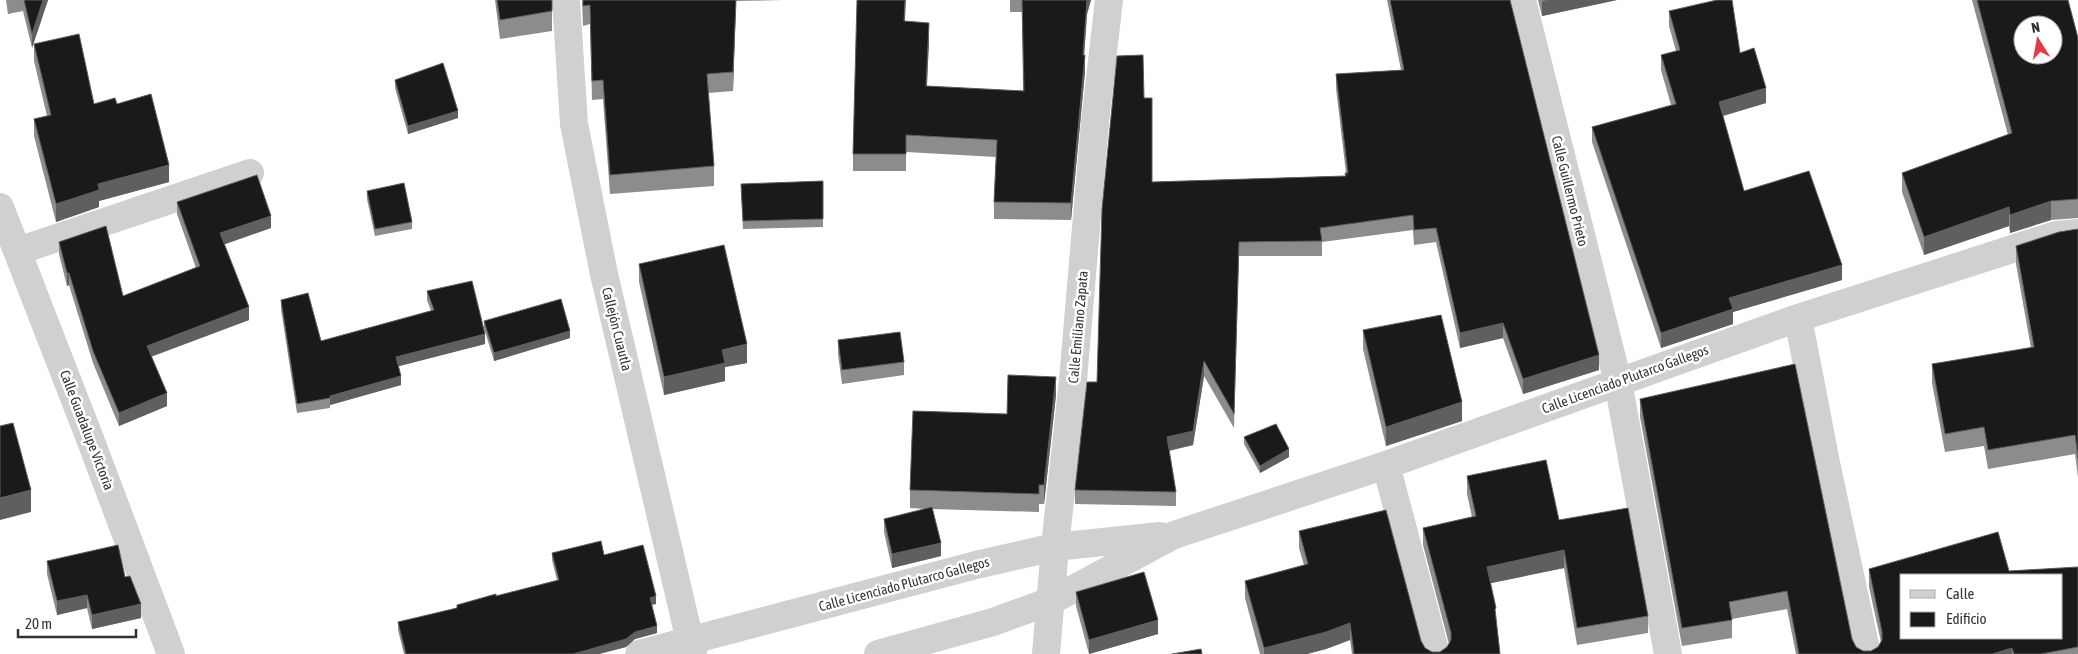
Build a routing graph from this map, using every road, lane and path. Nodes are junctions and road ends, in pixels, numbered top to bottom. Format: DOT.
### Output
graph roads {
  1 [pos="566,0"];
  2 [pos="1109,0"];
  3 [pos="1522,0"];
  4 [pos="250,173"];
  5 [pos="0,207"];
  6 [pos="2078,233"];
  7 [pos="18,251"];
  8 [pos="1798,318"];
  9 [pos="1618,382"];
  10 [pos="1386,465"];
  11 [pos="1174,535"];
  12 [pos="1055,547"];
  13 [pos="1050,601"];
  14 [pos="691,647"];
  15 [pos="171,654"];
  16 [pos="639,654"];
  17 [pos="878,654"];
  18 [pos="1046,654"];
  19 [pos="1436,654"];
  20 [pos="1668,654"];
  21 [pos="1868,654"];
  1 -- 14 [label="street, Callejón Cuautla"];
  2 -- 12 [label="street, Calle Emiliano Zapata"];
  3 -- 9 [label="street, Calle Guillermo Prieto"];
  4 -- 7 [label="street"];
  5 -- 7 [label="street, Calle Guadalupe Victoria"];
  6 -- 8 [label="street, Calle Licenciado Plutarco Gallegos"];
  7 -- 15 [label="street, Calle Guadalupe Victoria"];
  8 -- 9 [label="street, Calle Licenciado Plutarco Gallegos"];
  8 -- 21 [label="street"];
  9 -- 10 [label="street, Calle Licenciado Plutarco Gallegos"];
  9 -- 20 [label="street, Calle Guillermo Prieto"];
  10 -- 11 [label="street, Calle Licenciado Plutarco Gallegos"];
  10 -- 19 [label="street"];
  11 -- 12 [label="street, Calle Licenciado Plutarco Gallegos"];
  11 -- 13 [label="street, Calle Licenciado Plutarco Gallegos"];
  12 -- 13 [label="street, Calle Emiliano Zapata"];
  12 -- 14 [label="street, Calle Licenciado Plutarco Gallegos"];
  13 -- 17 [label="street, Calle Licenciado Plutarco Gallegos"];
  13 -- 18 [label="street, Calle Emiliano Zapata"];
  14 -- 16 [label="street, Calle Licenciado Plutarco Gallegos"];
}
